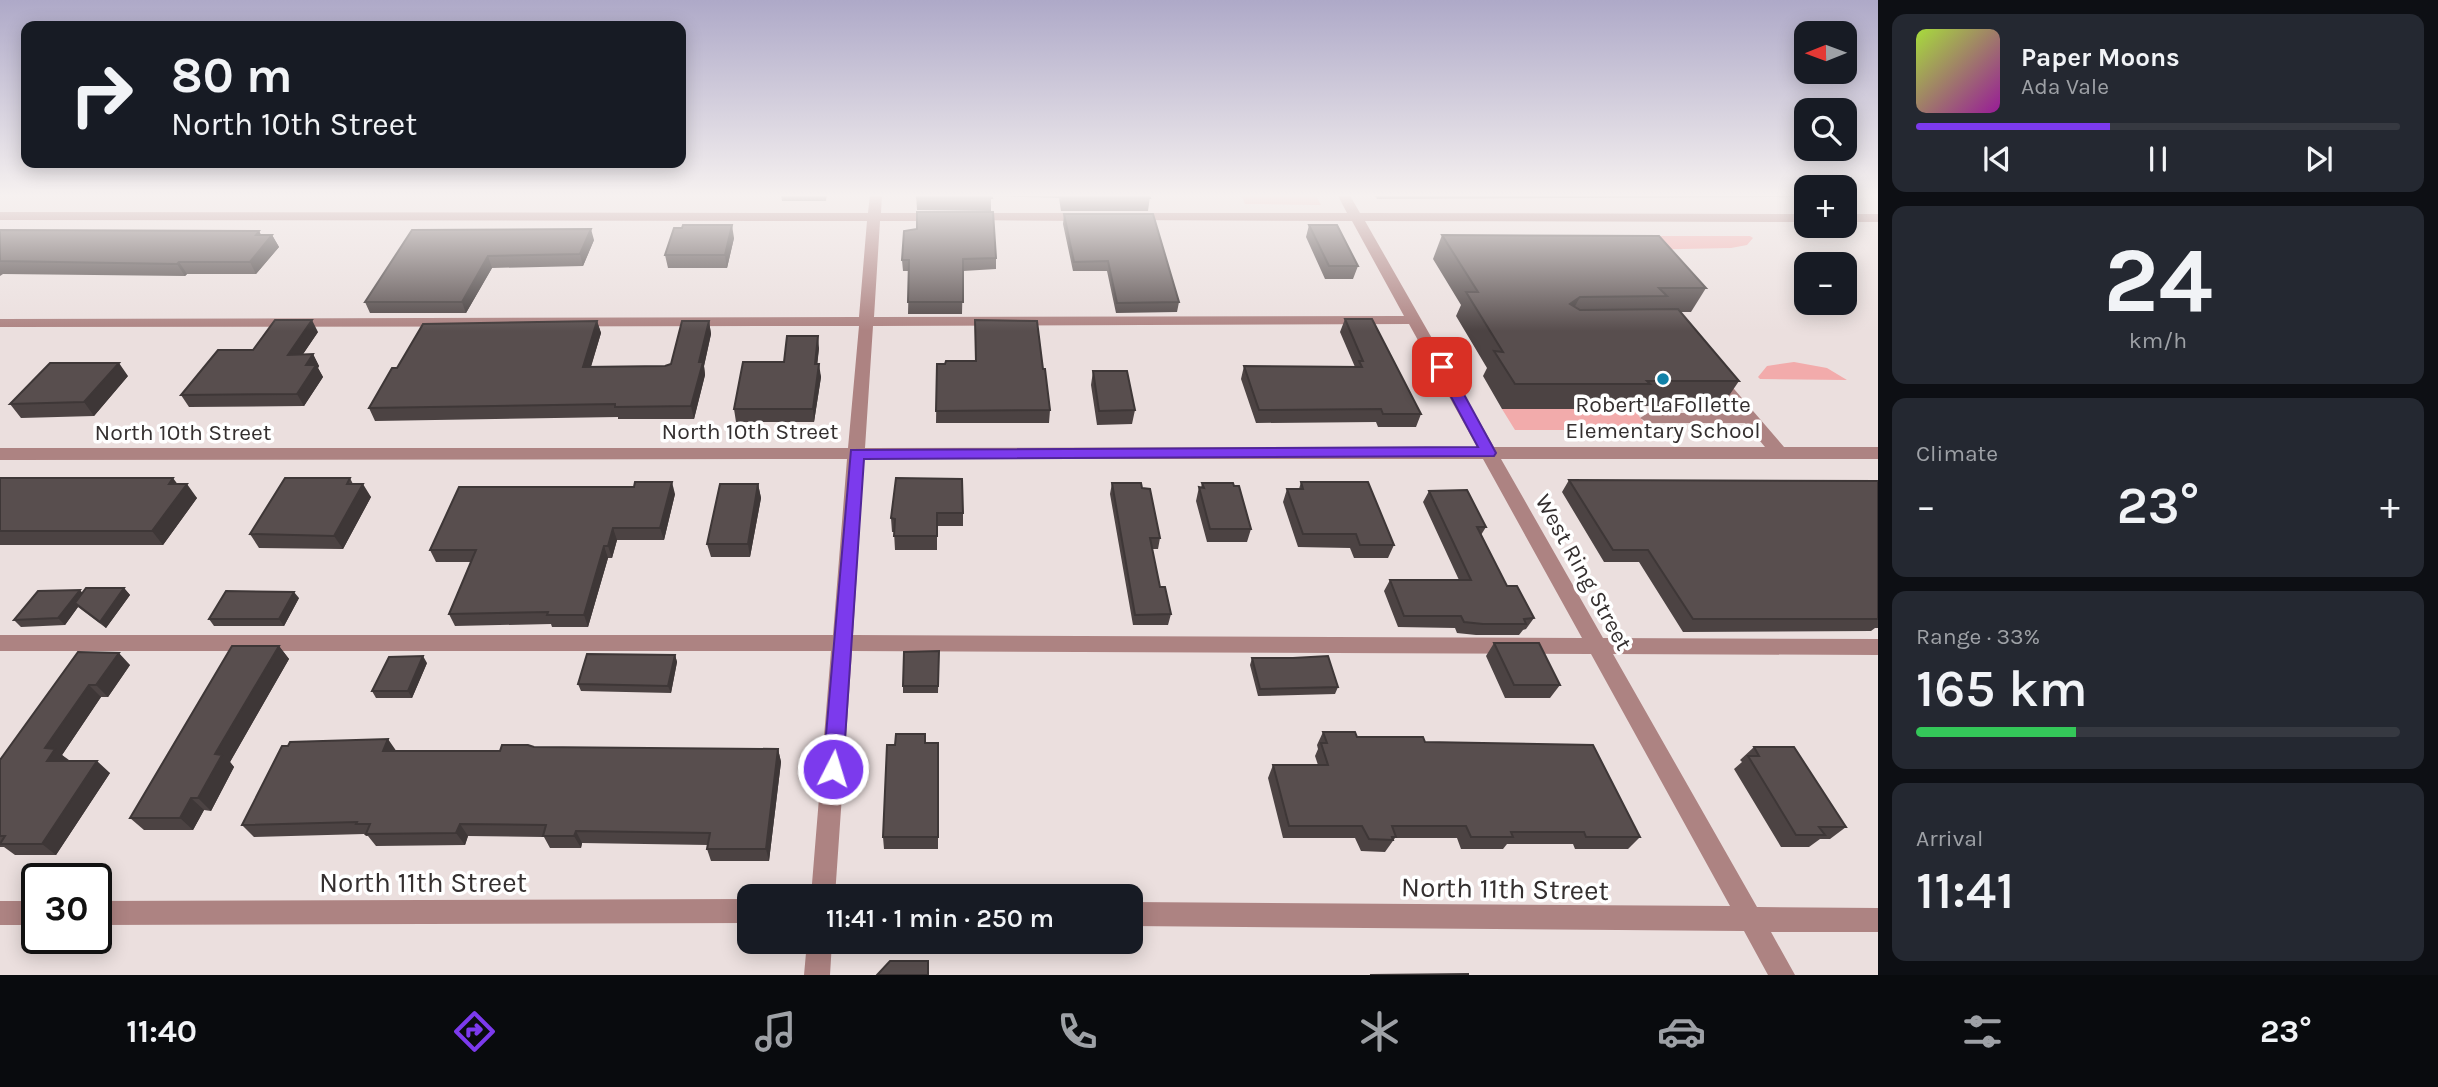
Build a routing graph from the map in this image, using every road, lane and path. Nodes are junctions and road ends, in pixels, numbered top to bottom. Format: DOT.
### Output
graph roads {
  1 [pos="873,240"];
  2 [pos="1369,240"];
  3 [pos="1416,320"];
  4 [pos="867,321"];
  5 [pos="0,323"];
  6 [pos="1707,368"];
  7 [pos="1648,418"];
  8 [pos="1749,418"];
  9 [pos="1489,453"];
  10 [pos="1779,453"];
  11 [pos="1878,453"];
  12 [pos="0,454"];
  13 [pos="857,454"];
  14 [pos="0,643"];
  15 [pos="843,643"];
  16 [pos="1878,647"];
  17 [pos="1598,648"];
  18 [pos="824,884"];
  19 [pos="737,911"];
  20 [pos="0,913"];
  21 [pos="21,913"];
  22 [pos="112,913"];
  23 [pos="1143,914"];
  24 [pos="1751,920"];
  25 [pos="1878,920"];
  26 [pos="819,954"];
  27 [pos="817,975"];
  28 [pos="1782,975"];
  1 -- 4 [label="street"];
  2 -- 3 [label="street, West Ring Street"];
  3 -- 4 [label="street"];
  3 -- 9 [label="street, West Ring Street"];
  4 -- 5 [label="street"];
  4 -- 13 [label="street"];
  6 -- 8 [label="street"];
  7 -- 8 [label="street"];
  8 -- 10 [label="street"];
  9 -- 10 [label="street, North 10th Street"];
  9 -- 13 [label="street, North 10th Street"];
  9 -- 17 [label="street, West Ring Street"];
  10 -- 11 [label="street, North 10th Street"];
  12 -- 13 [label="street, North 10th Street"];
  13 -- 15 [label="street"];
  14 -- 15 [label="street"];
  15 -- 17 [label="street"];
  15 -- 18 [label="street"];
  16 -- 17 [label="street"];
  17 -- 24 [label="street, West Ring Street"];
  19 -- 22 [label="street, North 11th Street"];
  20 -- 21 [label="street"];
  23 -- 24 [label="street, North 11th Street"];
  24 -- 25 [label="street, North 11th Street"];
  24 -- 28 [label="street, West Ring Street"];
  26 -- 27 [label="street"];
}
